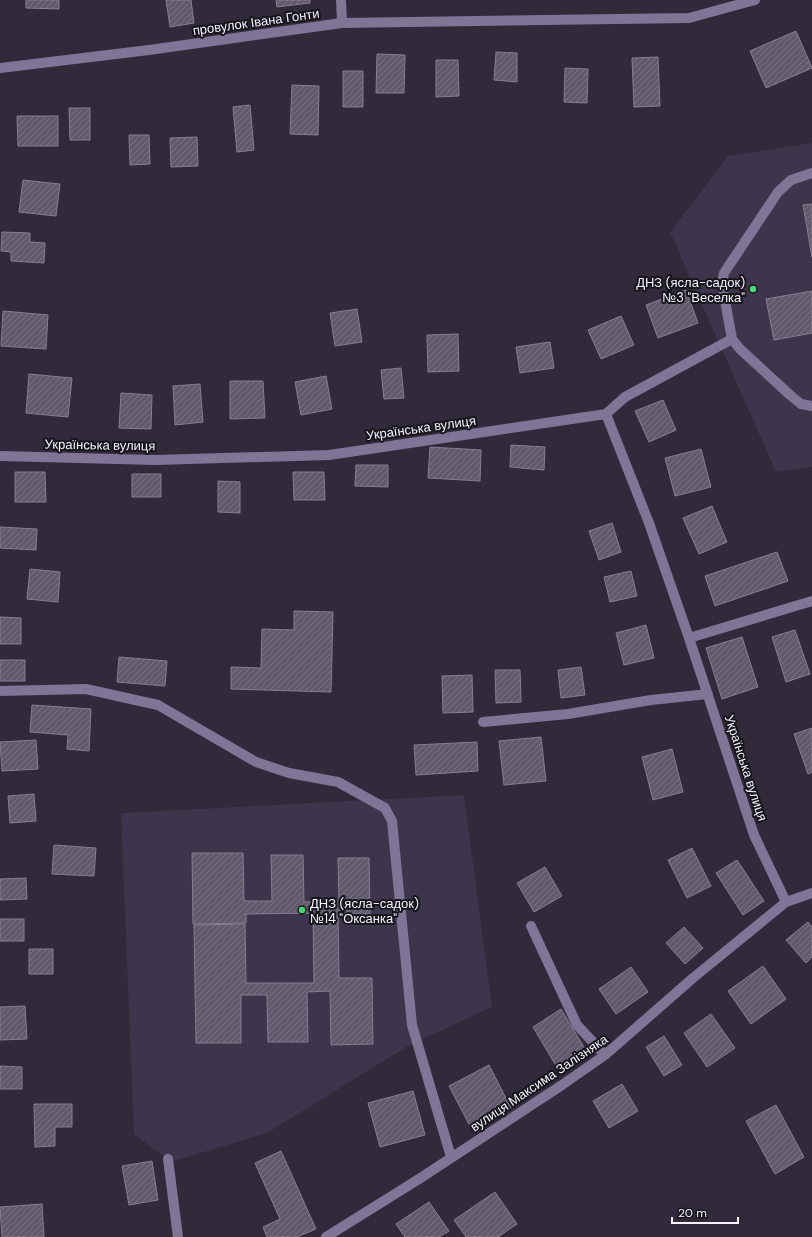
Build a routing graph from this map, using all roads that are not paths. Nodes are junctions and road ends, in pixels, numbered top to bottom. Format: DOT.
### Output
graph roads {
  1 [pos="341,0"];
  2 [pos="755,0"];
  3 [pos="342,23"];
  4 [pos="0,68"];
  5 [pos="812,173"];
  6 [pos="732,339"];
  7 [pos="812,406"];
  8 [pos="606,414"];
  9 [pos="0,456"];
  10 [pos="812,601"];
  11 [pos="689,638"];
  12 [pos="0,692"];
  13 [pos="708,694"];
  14 [pos="483,722"];
  15 [pos="812,893"];
  16 [pos="786,902"];
  17 [pos="531,926"];
  18 [pos="605,1055"];
  19 [pos="451,1157"];
  20 [pos="168,1159"];
  21 [pos="178,1237"];
  22 [pos="326,1237"];
  1 -- 3 [label="street"];
  2 -- 3 [label="street, провулок Івана Гонти"];
  3 -- 4 [label="street, провулок Івана Гонти"];
  5 -- 6 [label="street"];
  6 -- 7 [label="street"];
  6 -- 8 [label="street"];
  8 -- 9 [label="street, Українська вулиця"];
  8 -- 11 [label="street, Українська вулиця"];
  10 -- 11 [label="street"];
  11 -- 13 [label="street, Українська вулиця"];
  12 -- 19 [label="street"];
  13 -- 14 [label="street"];
  13 -- 16 [label="street, Українська вулиця"];
  15 -- 16 [label="street, вулиця Максима Залізняка"];
  16 -- 18 [label="street, вулиця Максима Залізняка"];
  17 -- 18 [label="street"];
  18 -- 19 [label="street, вулиця Максима Залізняка"];
  19 -- 22 [label="street, вулиця Максима Залізняка"];
  20 -- 21 [label="street"];
}
